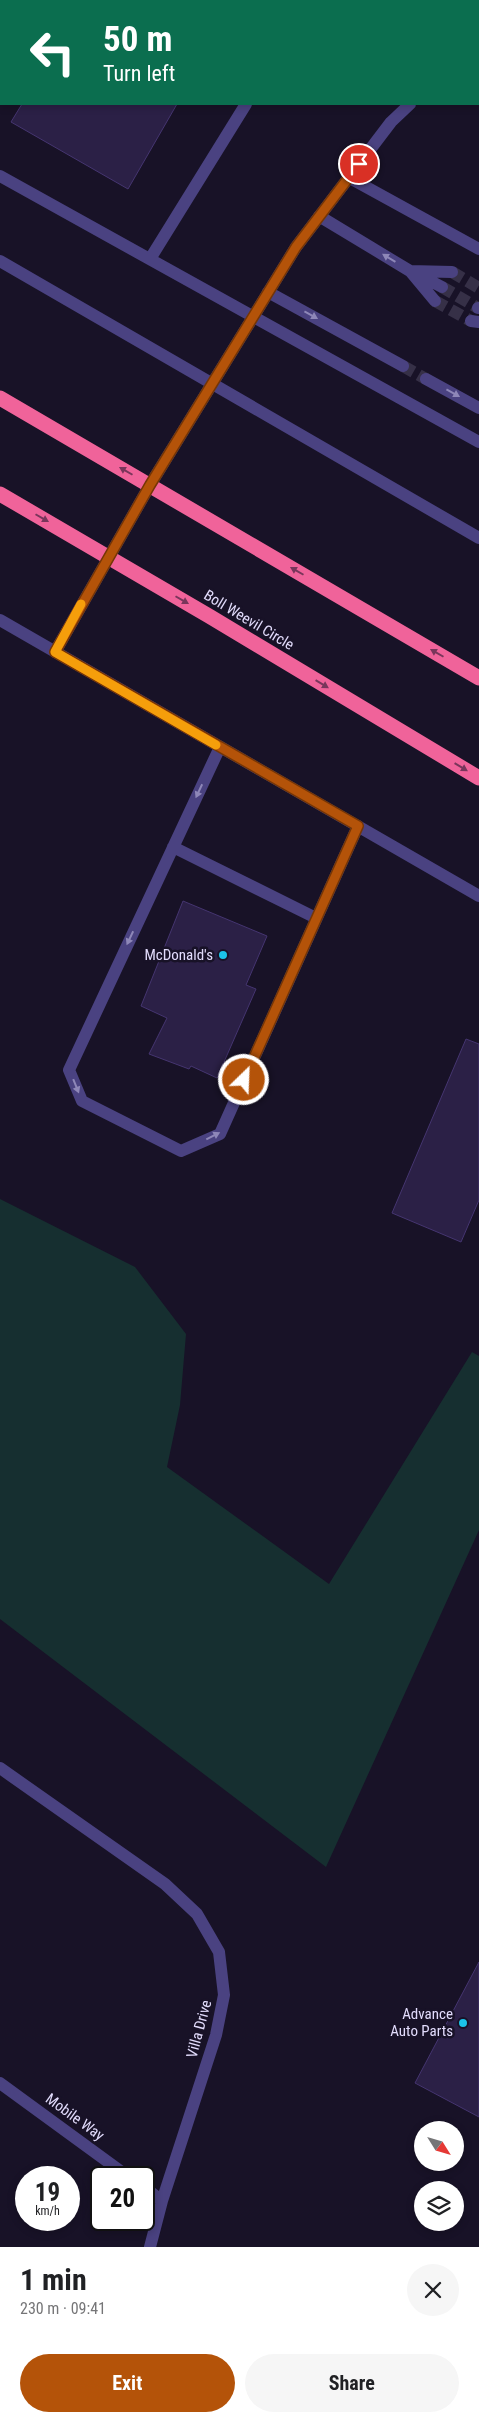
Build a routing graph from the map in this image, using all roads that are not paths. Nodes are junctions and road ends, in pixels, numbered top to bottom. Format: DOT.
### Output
graph roads {
  1 [pos="245,105"];
  2 [pos="409,105"];
  3 [pos="0,176"];
  4 [pos="348,177"];
  5 [pos="320,216"];
  6 [pos="479,249"];
  7 [pos="150,259"];
  8 [pos="0,261"];
  9 [pos="410,271"];
  10 [pos="452,272"];
  11 [pos="442,287"];
  12 [pos="268,292"];
  13 [pos="435,301"];
  14 [pos="252,317"];
  15 [pos="403,366"];
  16 [pos="426,378"];
  17 [pos="212,383"];
  18 [pos="0,398"];
  19 [pos="479,408"];
  20 [pos="479,442"];
  21 [pos="150,485"];
  22 [pos="0,494"];
  23 [pos="479,538"];
  24 [pos="108,556"];
  25 [pos="0,620"];
  26 [pos="55,652"];
  27 [pos="479,678"];
  28 [pos="220,747"];
  29 [pos="479,778"];
  30 [pos="358,826"];
  31 [pos="173,847"];
  32 [pos="479,896"];
  33 [pos="316,918"];
  34 [pos="0,1768"];
  35 [pos="0,2083"];
  36 [pos="114,2166"];
  37 [pos="155,2196"];
  38 [pos="162,2201"];
  39 [pos="150,2247"];
  1 -- 7 [label="street"];
  2 -- 4 [label="street"];
  3 -- 7 [label="street"];
  4 -- 5 [label="street"];
  4 -- 6 [label="street"];
  9 -- 5 [label="street, one-way"];
  5 -- 12 [label="street"];
  7 -- 14 [label="street"];
  8 -- 17 [label="street"];
  9 -- 10 [label="street"];
  9 -- 11 [label="street"];
  9 -- 13 [label="street"];
  12 -- 14 [label="street"];
  12 -- 15 [label="street, one-way"];
  14 -- 17 [label="street"];
  14 -- 20 [label="street"];
  16 -- 19 [label="street, one-way"];
  17 -- 21 [label="street"];
  17 -- 23 [label="street"];
  21 -- 18 [label="highway, one-way"];
  21 -- 24 [label="street"];
  27 -- 21 [label="highway, one-way"];
  22 -- 24 [label="highway, Boll Weevil Circle, one-way"];
  24 -- 26 [label="street"];
  24 -- 29 [label="highway, Boll Weevil Circle, one-way"];
  25 -- 26 [label="street"];
  26 -- 28 [label="street"];
  28 -- 30 [label="street"];
  28 -- 31 [label="street, one-way"];
  30 -- 32 [label="street"];
  30 -- 33 [label="street"];
  31 -- 33 [label="street"];
  31 -- 33 [label="street, one-way"];
  34 -- 38 [label="street, Villa Drive"];
  35 -- 36 [label="street, Mobile Way"];
  37 -- 38 [label="street"];
  38 -- 39 [label="street, Villa Drive"];
}
